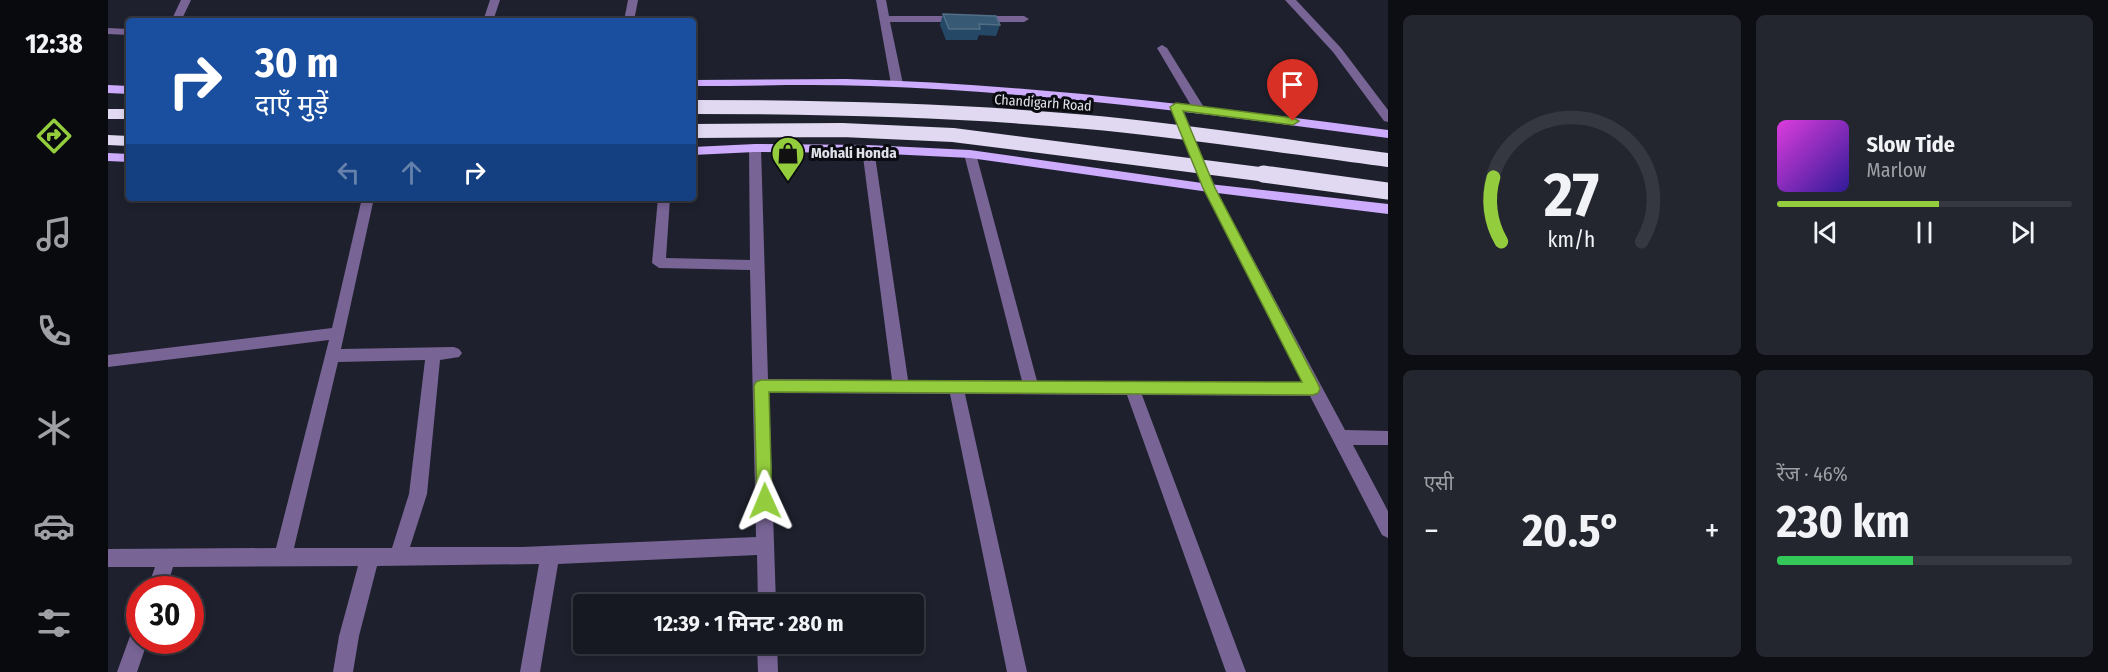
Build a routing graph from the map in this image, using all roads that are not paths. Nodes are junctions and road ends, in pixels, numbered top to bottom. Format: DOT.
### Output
graph roads {
  1 [pos="186,0"];
  2 [pos="495,0"];
  3 [pos="633,0"];
  4 [pos="881,0"];
  5 [pos="1290,0"];
  6 [pos="177,18"];
  7 [pos="489,18"];
  8 [pos="630,18"];
  9 [pos="885,19"];
  10 [pos="1024,19"];
  11 [pos="108,31"];
  12 [pos="126,32"];
  13 [pos="1162,48"];
  14 [pos="696,83"];
  15 [pos="897,84"];
  16 [pos="108,89"];
  17 [pos="126,90"];
  18 [pos="696,107"];
  19 [pos="1176,107"];
  20 [pos="1199,109"];
  21 [pos="108,114"];
  22 [pos="126,114"];
  23 [pos="1388,118"];
  24 [pos="696,131"];
  25 [pos="1388,134"];
  26 [pos="108,140"];
  27 [pos="126,141"];
  28 [pos="755,148"];
  29 [pos="868,149"];
  30 [pos="696,151"];
  31 [pos="970,154"];
  32 [pos="108,157"];
  33 [pos="126,158"];
  34 [pos="1388,160"];
  35 [pos="1209,188"];
  36 [pos="1388,191"];
  37 [pos="367,201"];
  38 [pos="664,201"];
  39 [pos="1388,209"];
  40 [pos="756,265"];
  41 [pos="338,333"];
  42 [pos="454,353"];
  43 [pos="433,354"];
  44 [pos="332,356"];
  45 [pos="108,361"];
  46 [pos="761,386"];
  47 [pos="901,387"];
  48 [pos="956,387"];
  49 [pos="1031,387"];
  50 [pos="1132,388"];
  51 [pos="1313,389"];
  52 [pos="1341,437"];
  53 [pos="1388,438"];
  54 [pos="1388,529"];
  55 [pos="766,546"];
  56 [pos="550,555"];
  57 [pos="370,556"];
  58 [pos="398,556"];
  59 [pos="282,557"];
  60 [pos="108,558"];
  61 [pos="167,558"];
  62 [pos="161,576"];
  63 [pos="767,594"];
  64 [pos="133,654"];
  65 [pos="767,654"];
  66 [pos="127,672"];
  67 [pos="343,672"];
  68 [pos="530,672"];
  69 [pos="768,672"];
  70 [pos="1017,672"];
  71 [pos="1236,672"];
  1 -- 6 [label="street"];
  2 -- 7 [label="street"];
  3 -- 8 [label="street"];
  4 -- 9 [label="street"];
  5 -- 23 [label="street"];
  9 -- 10 [label="street"];
  9 -- 15 [label="street"];
  11 -- 12 [label="street"];
  13 -- 20 [label="street"];
  14 -- 15 [label="main road"];
  15 -- 19 [label="main road"];
  16 -- 17 [label="main road"];
  18 -- 34 [label="highway, Chandigarh Road, bridge"];
  19 -- 20 [label="main road"];
  19 -- 35 [label="street"];
  20 -- 25 [label="main road"];
  21 -- 22 [label="highway"];
  24 -- 36 [label="highway, bridge"];
  26 -- 27 [label="highway"];
  28 -- 29 [label="main road"];
  28 -- 30 [label="main road"];
  28 -- 40 [label="street"];
  29 -- 31 [label="main road"];
  29 -- 47 [label="street"];
  31 -- 35 [label="main road"];
  31 -- 49 [label="street"];
  32 -- 33 [label="main road"];
  35 -- 39 [label="main road"];
  35 -- 51 [label="street"];
  37 -- 41 [label="street"];
  38 -- 40 [label="street"];
  40 -- 46 [label="street"];
  41 -- 44 [label="street"];
  41 -- 45 [label="street"];
  42 -- 43 [label="street"];
  43 -- 44 [label="street"];
  43 -- 58 [label="street"];
  44 -- 59 [label="street"];
  46 -- 47 [label="street"];
  46 -- 55 [label="street"];
  47 -- 48 [label="street"];
  48 -- 49 [label="street"];
  48 -- 70 [label="street"];
  49 -- 50 [label="street"];
  50 -- 51 [label="street"];
  50 -- 71 [label="street"];
  51 -- 52 [label="street"];
  52 -- 53 [label="street"];
  52 -- 54 [label="street"];
  55 -- 56 [label="street"];
  55 -- 63 [label="street"];
  56 -- 58 [label="street"];
  56 -- 68 [label="street"];
  57 -- 58 [label="street"];
  57 -- 59 [label="street"];
  57 -- 67 [label="street"];
  59 -- 61 [label="street"];
  60 -- 61 [label="street"];
  61 -- 62 [label="street"];
  64 -- 66 [label="street"];
  65 -- 69 [label="street"];
}
